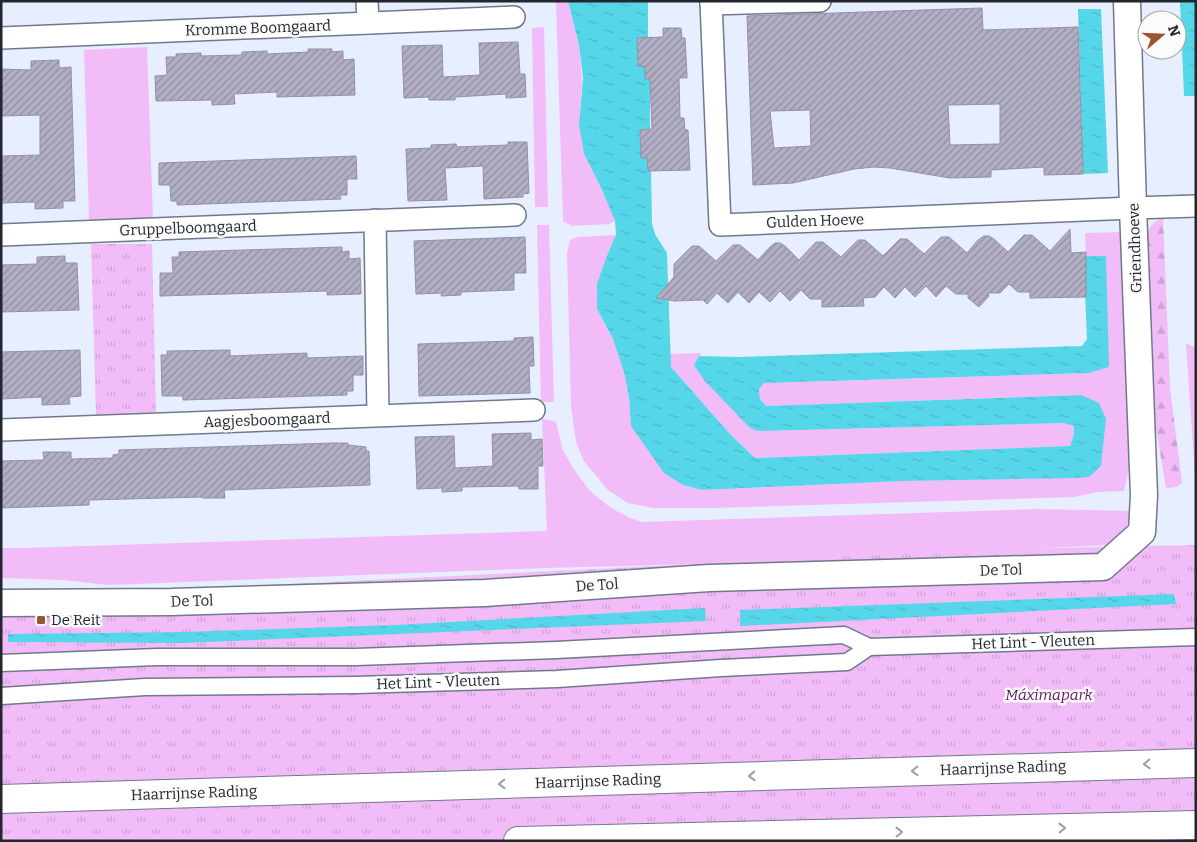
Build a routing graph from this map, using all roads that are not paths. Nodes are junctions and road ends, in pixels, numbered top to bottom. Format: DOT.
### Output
graph roads {
  1 [pos="368,1"];
  2 [pos="820,1"];
  3 [pos="1127,1"];
  4 [pos="710,2"];
  5 [pos="514,18"];
  6 [pos="368,23"];
  7 [pos="1,38"];
  8 [pos="1196,206"];
  9 [pos="1133,208"];
  10 [pos="515,215"];
  11 [pos="375,220"];
  12 [pos="1,235"];
  13 [pos="534,410"];
  14 [pos="378,415"];
  15 [pos="1,430"];
  16 [pos="1144,495"];
  17 [pos="1,604"];
  18 [pos="1196,637"];
  19 [pos="713,641"];
  20 [pos="869,648"];
  21 [pos="556,650"];
  22 [pos="356,657"];
  23 [pos="1,663"];
  24 [pos="721,668"];
  25 [pos="556,679"];
  26 [pos="356,685"];
  27 [pos="1,696"];
  28 [pos="1196,763"];
  29 [pos="1,799"];
  30 [pos="1196,825"];
  31 [pos="518,841"];
  1 -- 6 [label="street"];
  2 -- 4 [label="street"];
  3 -- 9 [label="street, Griendhoeve"];
  4 -- 9 [label="street, Gulden Hoeve"];
  5 -- 6 [label="street, Kromme Boomgaard"];
  6 -- 7 [label="street, Kromme Boomgaard"];
  8 -- 9 [label="street"];
  9 -- 16 [label="street, Griendhoeve"];
  10 -- 11 [label="street, Gruppelboomgaard"];
  11 -- 12 [label="street, Gruppelboomgaard"];
  11 -- 14 [label="street"];
  13 -- 14 [label="street, Aagjesboomgaard"];
  14 -- 15 [label="street, Aagjesboomgaard"];
  16 -- 17 [label="street, De Tol"];
  18 -- 20 [label="street, Het Lint - Vleuten"];
  19 -- 20 [label="street, Het Lint - Vleuten"];
  19 -- 21 [label="street, Het Lint - Vleuten"];
  19 -- 24 [label="street"];
  20 -- 24 [label="street, Het Lint - Vleuten"];
  21 -- 22 [label="street, Het Lint - Vleuten"];
  21 -- 25 [label="street"];
  22 -- 23 [label="street, Het Lint - Vleuten"];
  22 -- 26 [label="street"];
  24 -- 25 [label="street, Het Lint - Vleuten"];
  25 -- 26 [label="street, Het Lint - Vleuten"];
  26 -- 27 [label="street, Het Lint - Vleuten"];
  28 -- 29 [label="main road, Haarrijnse Rading, one-way"];
  31 -- 30 [label="main road, one-way"];
}
